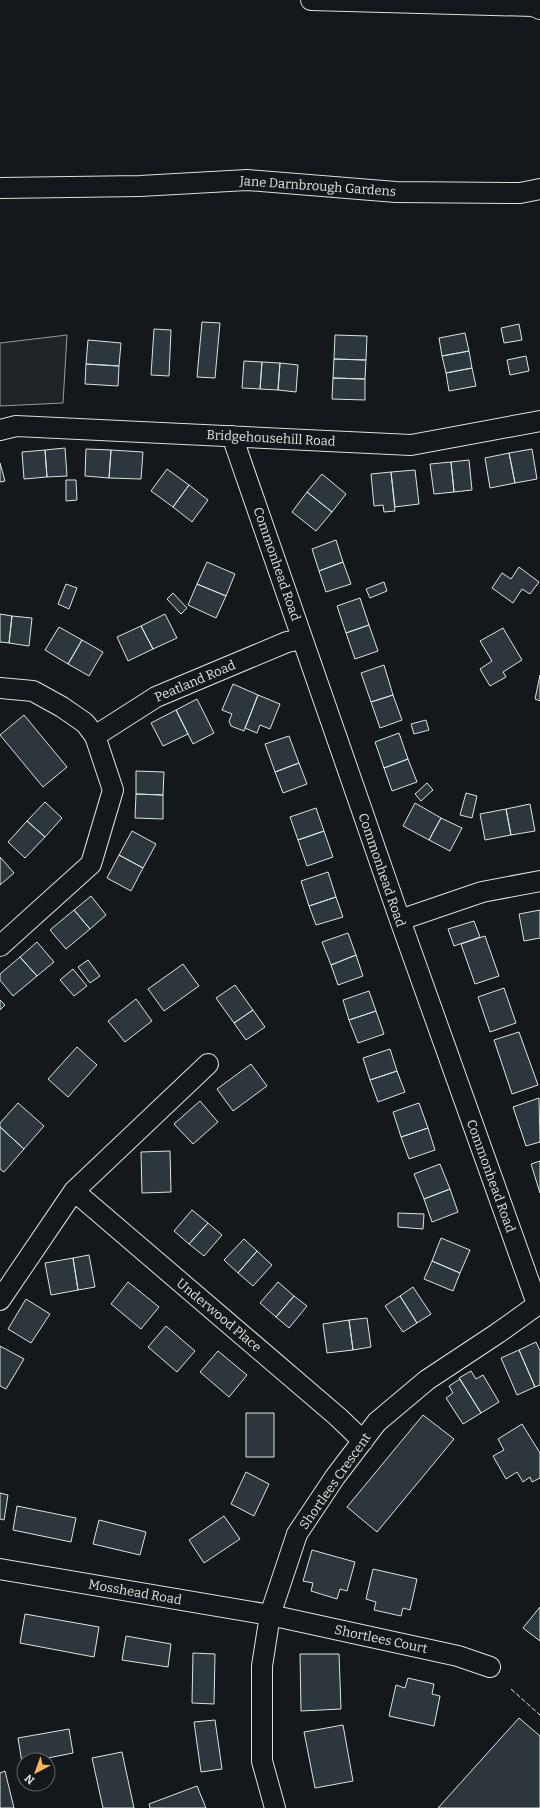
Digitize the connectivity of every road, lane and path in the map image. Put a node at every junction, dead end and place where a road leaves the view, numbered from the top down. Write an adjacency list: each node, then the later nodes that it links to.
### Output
1 (311, 0): 2 (street)
2 (540, 9)
3 (0, 188): 4 (street, Jane Darnbrough Gardens)
4 (540, 189)
5 (540, 422): 7 (street, Bridgehousehill Road)
6 (0, 430): 7 (street, Bridgehousehill Road)
7 (232, 436): 8 (street, Commonhead Road)
8 (302, 639): 10 (street, Peatland Road); 12 (street, Commonhead Road)
9 (0, 688): 10 (street)
10 (95, 736): 13 (street)
11 (540, 881): 12 (street)
12 (400, 920): 17 (street, Commonhead Road)
13 (0, 946)
14 (208, 1064): 15 (street)
15 (74, 1191): 16 (street); 18 (street, Underwood Place)
16 (0, 1300)
17 (539, 1304): 18 (street, Shortlees Crescent)
18 (363, 1441): 20 (street, Shortlees Crescent)
19 (0, 1569): 20 (street, Mosshead Road)
20 (270, 1615): 21 (street, Shortlees Court); 22 (street, Shortlees Crescent)
21 (490, 1666)
22 (275, 1808)

